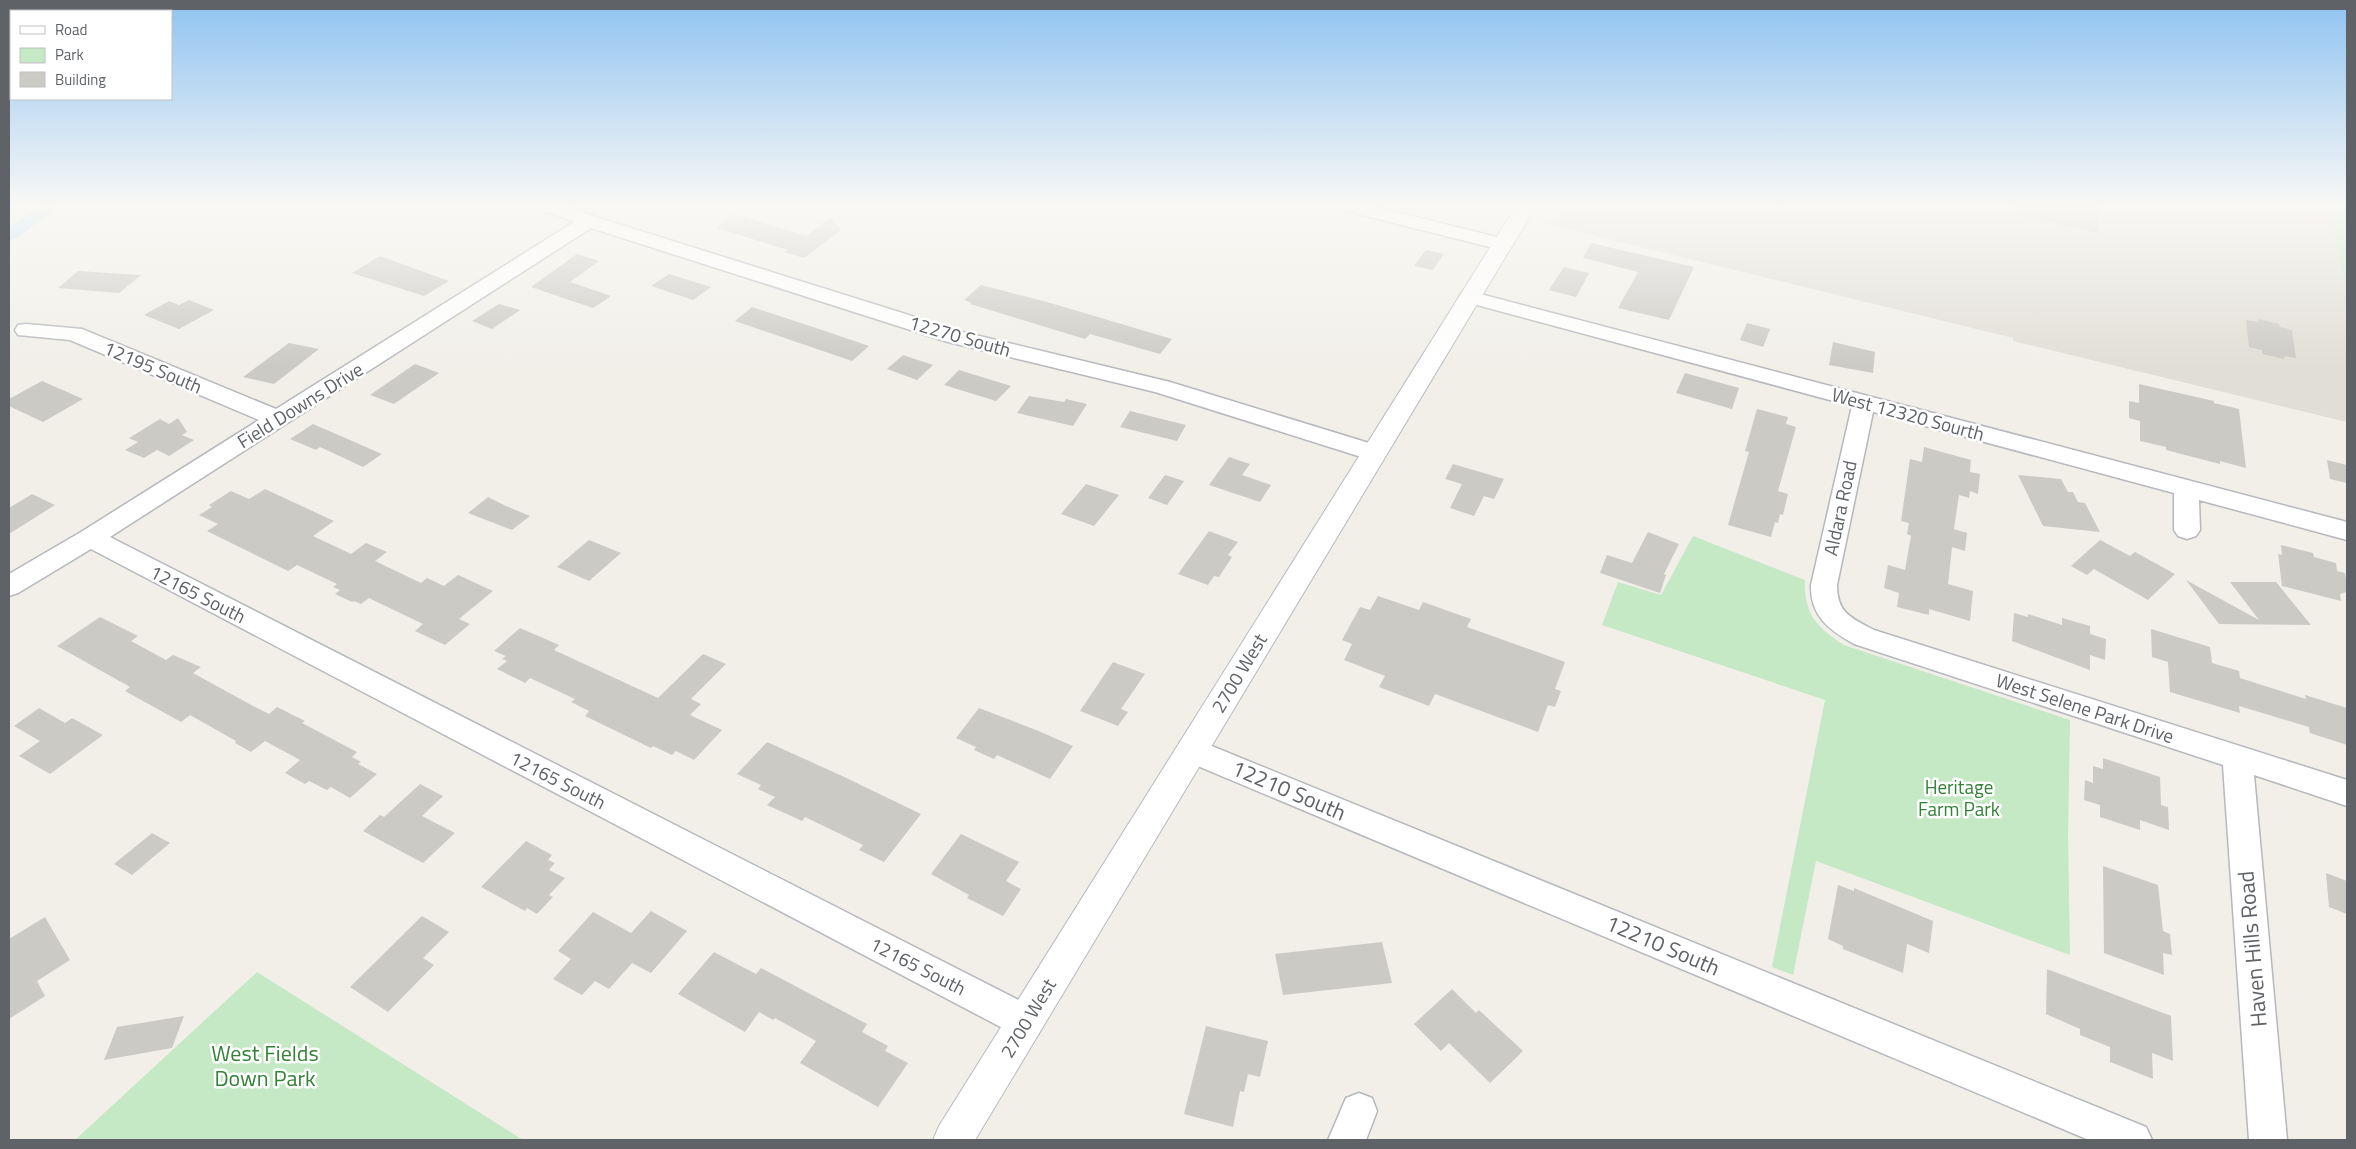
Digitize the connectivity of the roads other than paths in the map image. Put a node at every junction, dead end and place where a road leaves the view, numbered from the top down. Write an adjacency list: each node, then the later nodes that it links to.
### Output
1 (528, 260): 7 (street, Field Downs Drive)
2 (712, 260): 8 (street, 12270 South)
3 (1492, 260): 4 (main road, 2700 West)
4 (1469, 297): 6 (street, West 12320 Sourth); 8 (main road, 2700 West)
5 (26, 330): 7 (street, 12195 South)
6 (1864, 402): 9 (street, West 12320 Sourth); 14 (street, Aldara Road)
7 (278, 419): 12 (street, Field Downs Drive)
8 (1374, 453): 15 (main road, 2700 West)
9 (2186, 488): 10 (street); 11 (street, West 12320 Sourth)
10 (2187, 530)
11 (2347, 531)
12 (90, 538): 13 (street, Field Downs Drive); 18 (street, 12165 South)
13 (9, 586)
14 (1829, 613): 16 (street, West Selene Park Drive)
15 (1192, 750): 18 (main road, 2700 West); 20 (street, 12210 South)
16 (2237, 757): 17 (street, West Selene Park Drive); 21 (street, Haven Hills Road)
17 (2347, 793)
18 (1026, 1022): 19 (main road, 2700 West)
19 (953, 1140)
20 (2133, 1140)
21 (2268, 1140)

